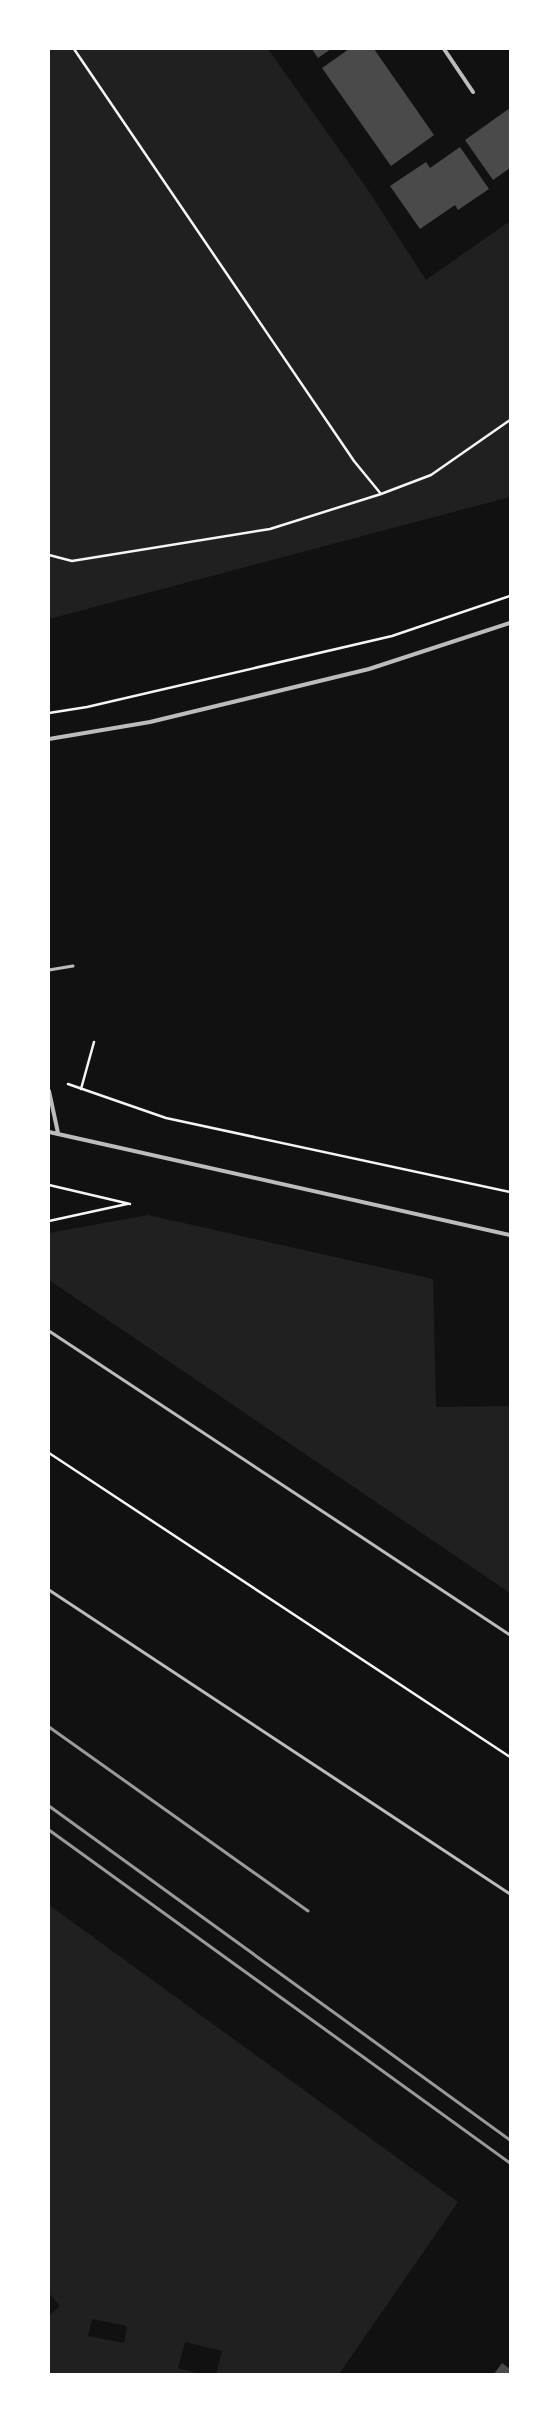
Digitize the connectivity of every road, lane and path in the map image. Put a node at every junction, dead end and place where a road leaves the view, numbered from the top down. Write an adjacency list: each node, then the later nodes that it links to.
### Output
1 (74, 49): 5 (path)
2 (444, 49): 3 (street)
3 (473, 92)
4 (510, 420): 5 (path)
5 (381, 494): 6 (path)
6 (49, 556)
7 (510, 596): 9 (path)
8 (510, 623): 10 (street)
9 (49, 713)
10 (49, 739)
11 (73, 966): 12 (lane)
12 (49, 970)
13 (94, 1042): 15 (path)
14 (67, 1084): 15 (path)
15 (81, 1089): 20 (path)
16 (49, 1091): 18 (street)
17 (49, 1132): 18 (street)
18 (58, 1133): 22 (street)
19 (49, 1185): 21 (path)
20 (510, 1192)
21 (49, 1221)
22 (510, 1236)
23 (49, 1331): 26 (lane)
24 (49, 1453): 27 (path)
25 (49, 1590): 28 (lane)
26 (510, 1635)
27 (510, 1757)
28 (510, 1894)

